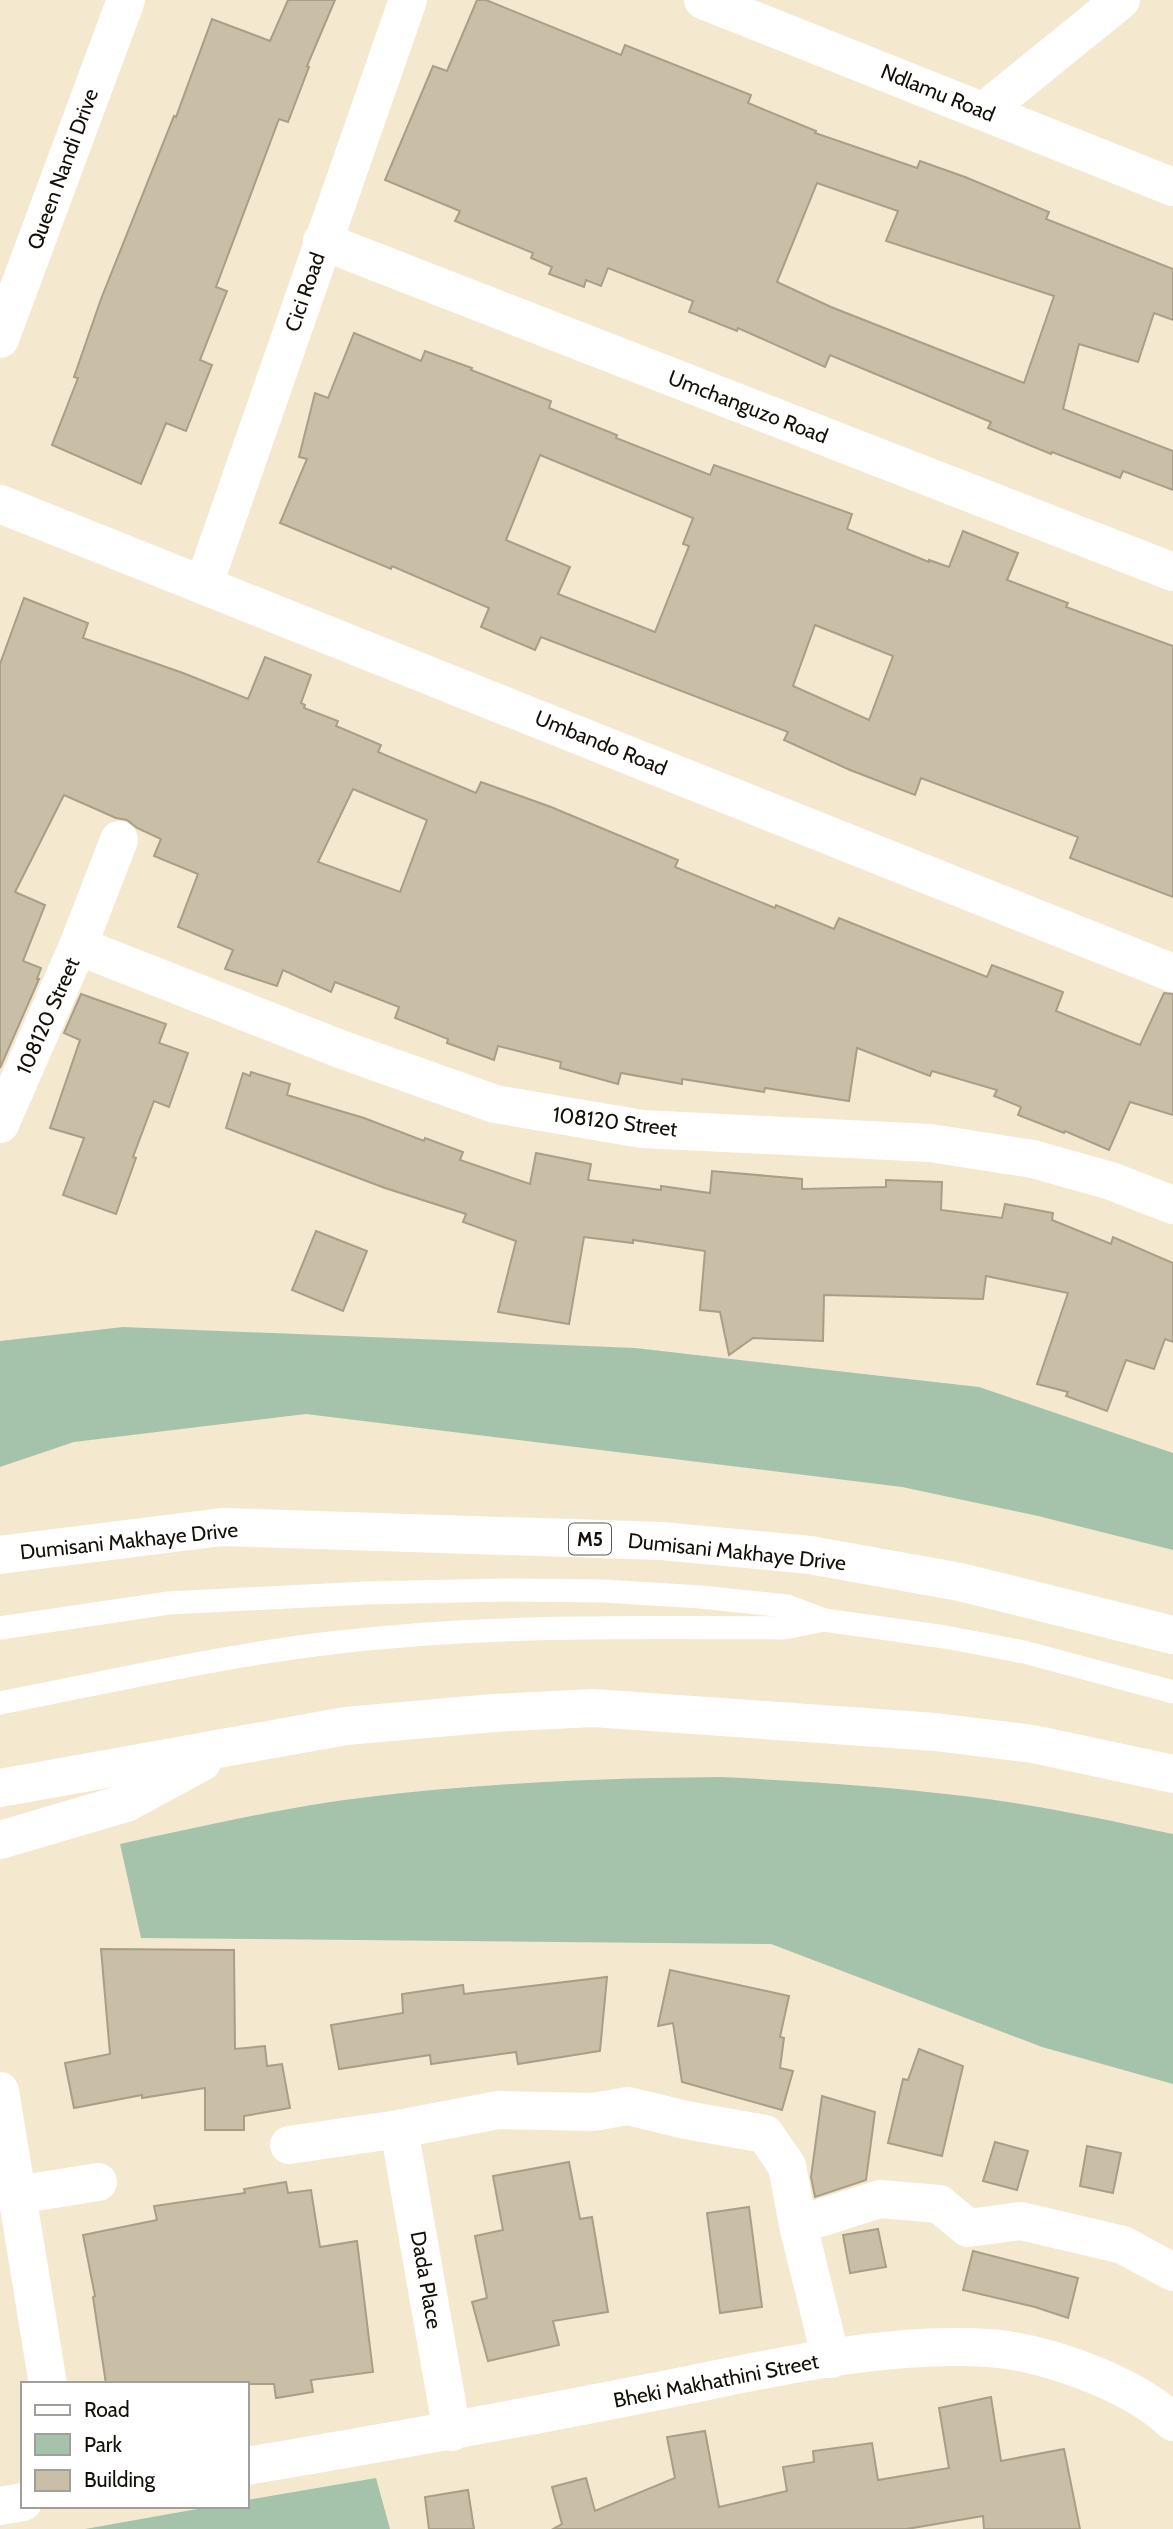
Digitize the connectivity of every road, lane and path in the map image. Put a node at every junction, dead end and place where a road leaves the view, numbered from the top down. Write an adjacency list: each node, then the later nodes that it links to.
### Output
1 (126, 0): 8 (street, Queen Nandi Drive)
2 (408, 0): 7 (street, Cici Road)
3 (703, 0): 5 (street, Ndlamu Road)
4 (1121, 0): 5 (street)
5 (984, 111): 6 (street, Ndlamu Road)
6 (1173, 187)
7 (323, 241): 10 (street, Umchanguzo Road); 11 (street, Cici Road)
8 (0, 339)
9 (14, 509): 11 (street, Umbando Road)
10 (1173, 572)
11 (204, 584): 14 (street, Umbando Road)
12 (119, 840): 13 (street, 108120 Street)
13 (78, 946): 15 (street, 108120 Street); 16 (street, 108120 Street)
14 (1173, 973)
15 (0, 1124)
16 (1173, 1205)
17 (0, 1555): 20 (street, Dumisani Makhaye Drive / M5)
18 (824, 1620): 19 (lane); 21 (lane); 22 (lane)
19 (0, 1628)
20 (1173, 1635)
21 (1173, 1692)
22 (0, 1703)
23 (232, 1747): 24 (street); 25 (street); 26 (street)
24 (1173, 1774)
25 (0, 1788)
26 (0, 1840)
27 (0, 2091): 31 (street)
28 (399, 2129): 29 (street); 32 (street); 37 (street, Dada Place)
29 (289, 2145)
30 (98, 2182): 31 (street)
31 (17, 2195): 35 (street)
32 (798, 2225): 33 (street); 34 (street)
33 (1173, 2272)
34 (831, 2359): 36 (street, Bheki Makhathini Street); 37 (street, Bheki Makhathini Street)
35 (48, 2382)
36 (1173, 2422)
37 (452, 2431): 38 (street, Bheki Makhathini Street)
38 (248, 2466)
39 (21, 2502): 40 (street)
40 (0, 2506)

